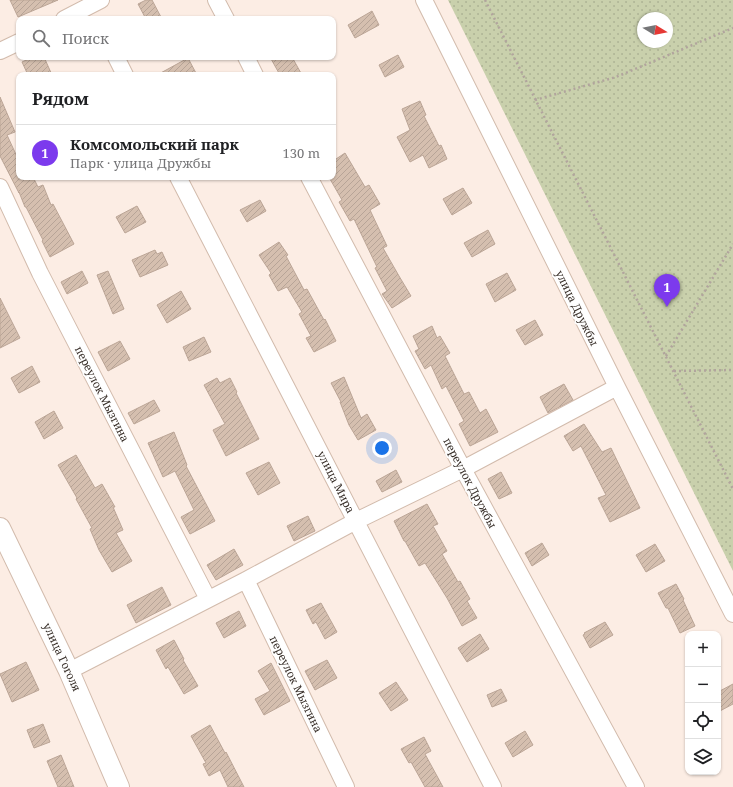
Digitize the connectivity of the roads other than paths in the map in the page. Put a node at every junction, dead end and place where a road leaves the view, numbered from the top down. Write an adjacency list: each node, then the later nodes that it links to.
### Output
1 (216, 0): 5 (street)
2 (424, 0): 15 (street, улица Дружбы)
3 (94, 6): 4 (street)
4 (71, 16)
5 (224, 16)
6 (16, 43): 7 (street)
7 (0, 51)
8 (118, 60): 10 (street)
9 (248, 60): 11 (street)
10 (124, 72)
11 (254, 72)
12 (180, 180): 17 (street, улица Мира)
13 (311, 180): 16 (street, переулок Дружбы)
14 (0, 188): 20 (street, переулок Мызгина)
15 (617, 387): 16 (street); 21 (street, улица Дружбы)
16 (463, 469): 17 (street); 26 (street, переулок Дружбы)
17 (356, 521): 19 (street); 25 (street, улица Мира)
18 (0, 528): 22 (street, улица Гоголя)
19 (246, 580): 20 (street); 24 (street, переулок Мызгина)
20 (208, 599): 22 (street)
21 (733, 614)
22 (69, 671): 23 (street, улица Гоголя)
23 (118, 787)
24 (346, 787)
25 (493, 787)
26 (636, 787)

